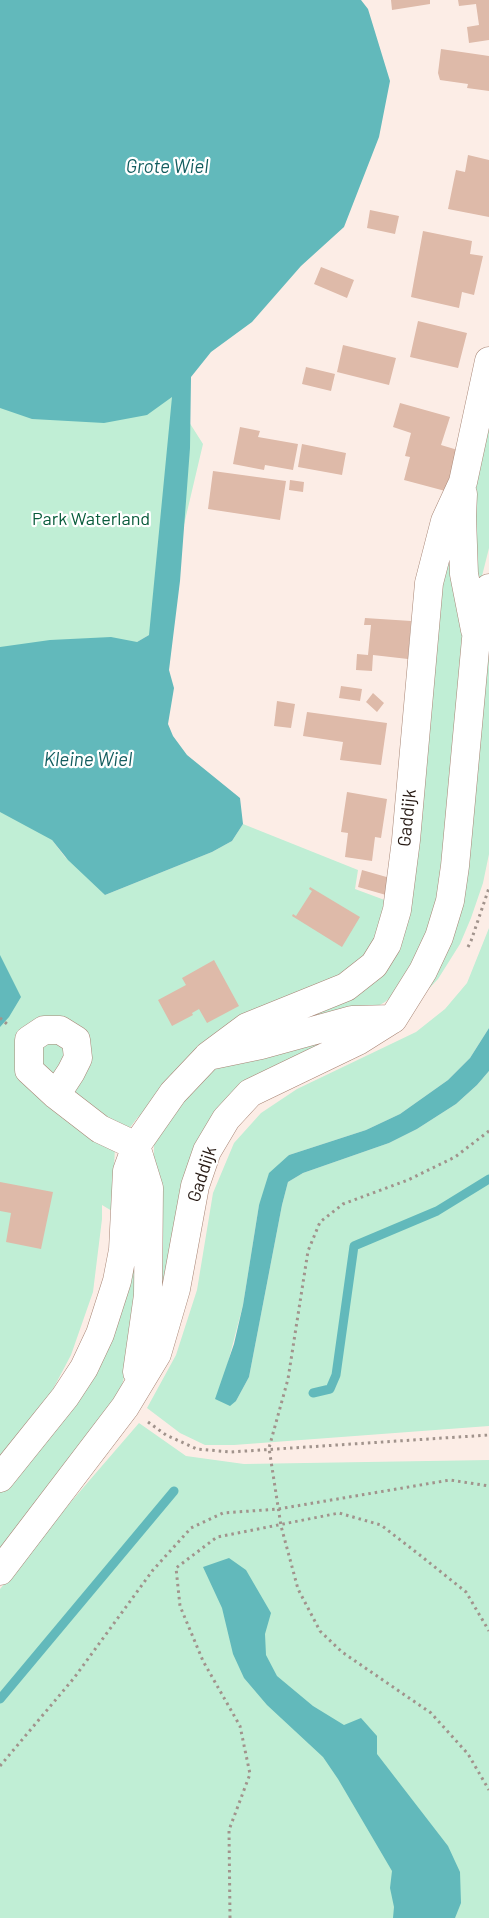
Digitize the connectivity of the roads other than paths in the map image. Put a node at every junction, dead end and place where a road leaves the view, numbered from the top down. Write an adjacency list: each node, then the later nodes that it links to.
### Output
1 (489, 361): 2 (street, Gaddijk)
2 (463, 482): 4 (street, Gaddijk); 6 (street, Gaddijk)
3 (489, 588): 4 (street, Gaddijk)
4 (476, 639): 5 (street, Gaddijk)
5 (393, 1020): 6 (street); 9 (street, Gaddijk)
6 (208, 1056): 8 (street, Gaddijk)
7 (56, 1095): 8 (street)
8 (136, 1146): 9 (street, Gaddijk); 10 (street, Gaddijk)
9 (135, 1389): 11 (street, Gaddijk)
10 (0, 1478)
11 (0, 1571)

